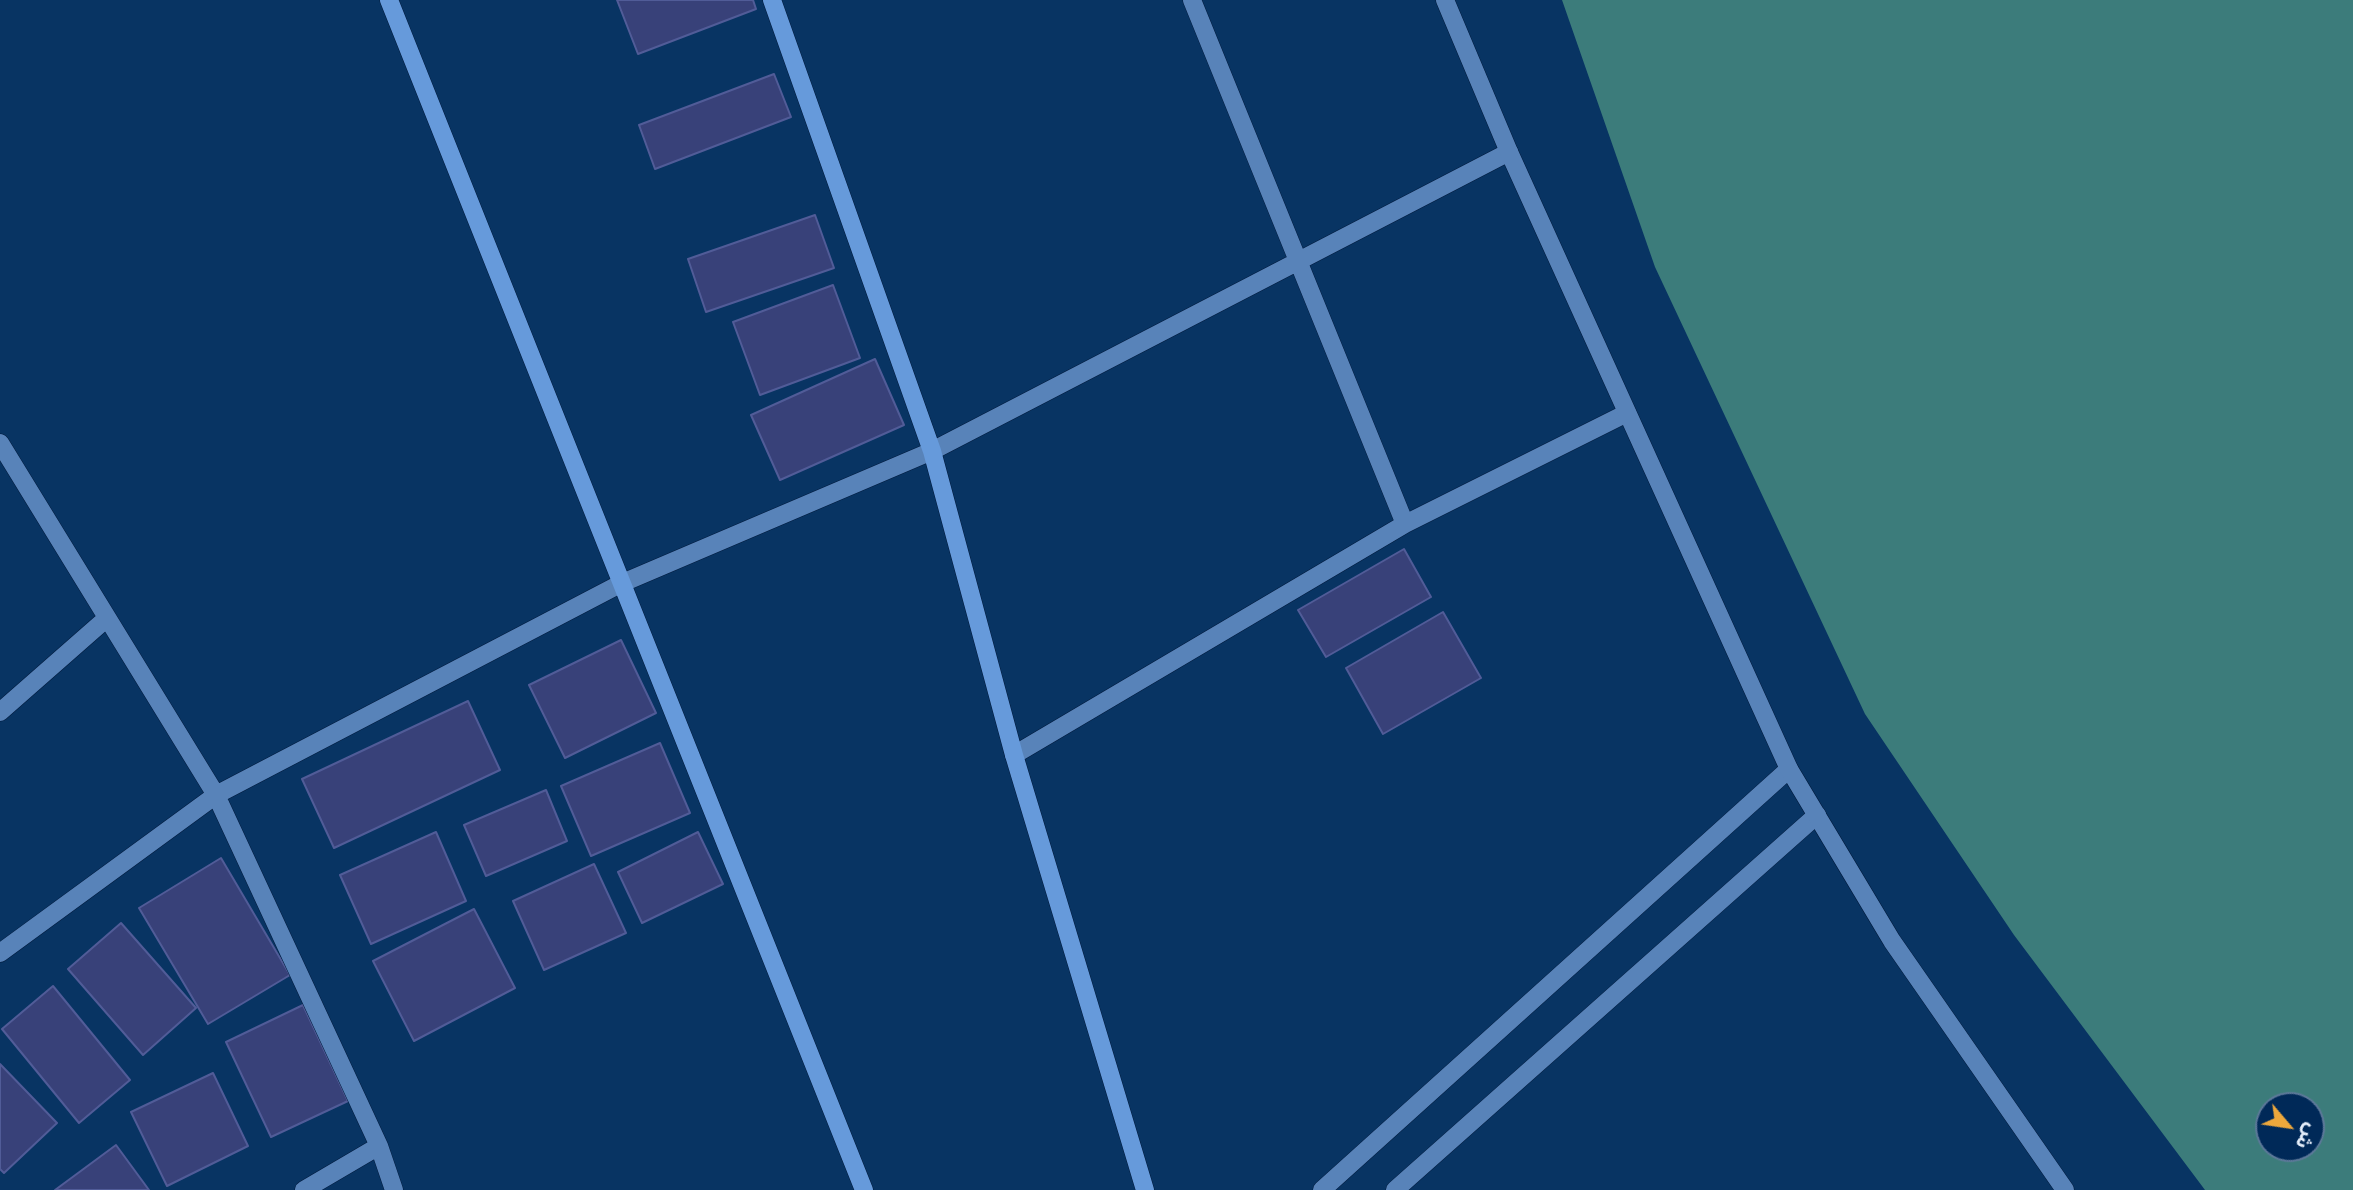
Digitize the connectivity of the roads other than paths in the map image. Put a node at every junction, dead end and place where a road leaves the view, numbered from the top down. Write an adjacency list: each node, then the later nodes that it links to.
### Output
1 (389, 0): 11 (main road)
2 (772, 0): 9 (main road)
3 (1192, 0): 6 (street)
4 (1445, 0): 5 (street)
5 (1509, 152): 6 (street); 7 (street)
6 (1296, 260): 9 (street); 10 (street)
7 (1627, 413): 10 (street); 15 (street)
8 (0, 443): 12 (street)
9 (932, 451): 11 (street); 14 (main road)
10 (1405, 524): 14 (street)
11 (620, 584): 16 (street); 22 (main road)
12 (107, 618): 13 (street); 16 (street)
13 (0, 712)
14 (1014, 755): 23 (main road)
15 (1789, 769): 17 (street); 24 (street)
16 (216, 795): 18 (street); 19 (street)
17 (1817, 815): 25 (street); 26 (street)
18 (0, 953)
19 (379, 1146): 20 (street); 21 (street)
20 (303, 1190)
21 (394, 1190)
22 (864, 1190)
23 (1145, 1190)
24 (1321, 1190)
25 (1395, 1190)
26 (2065, 1190)

